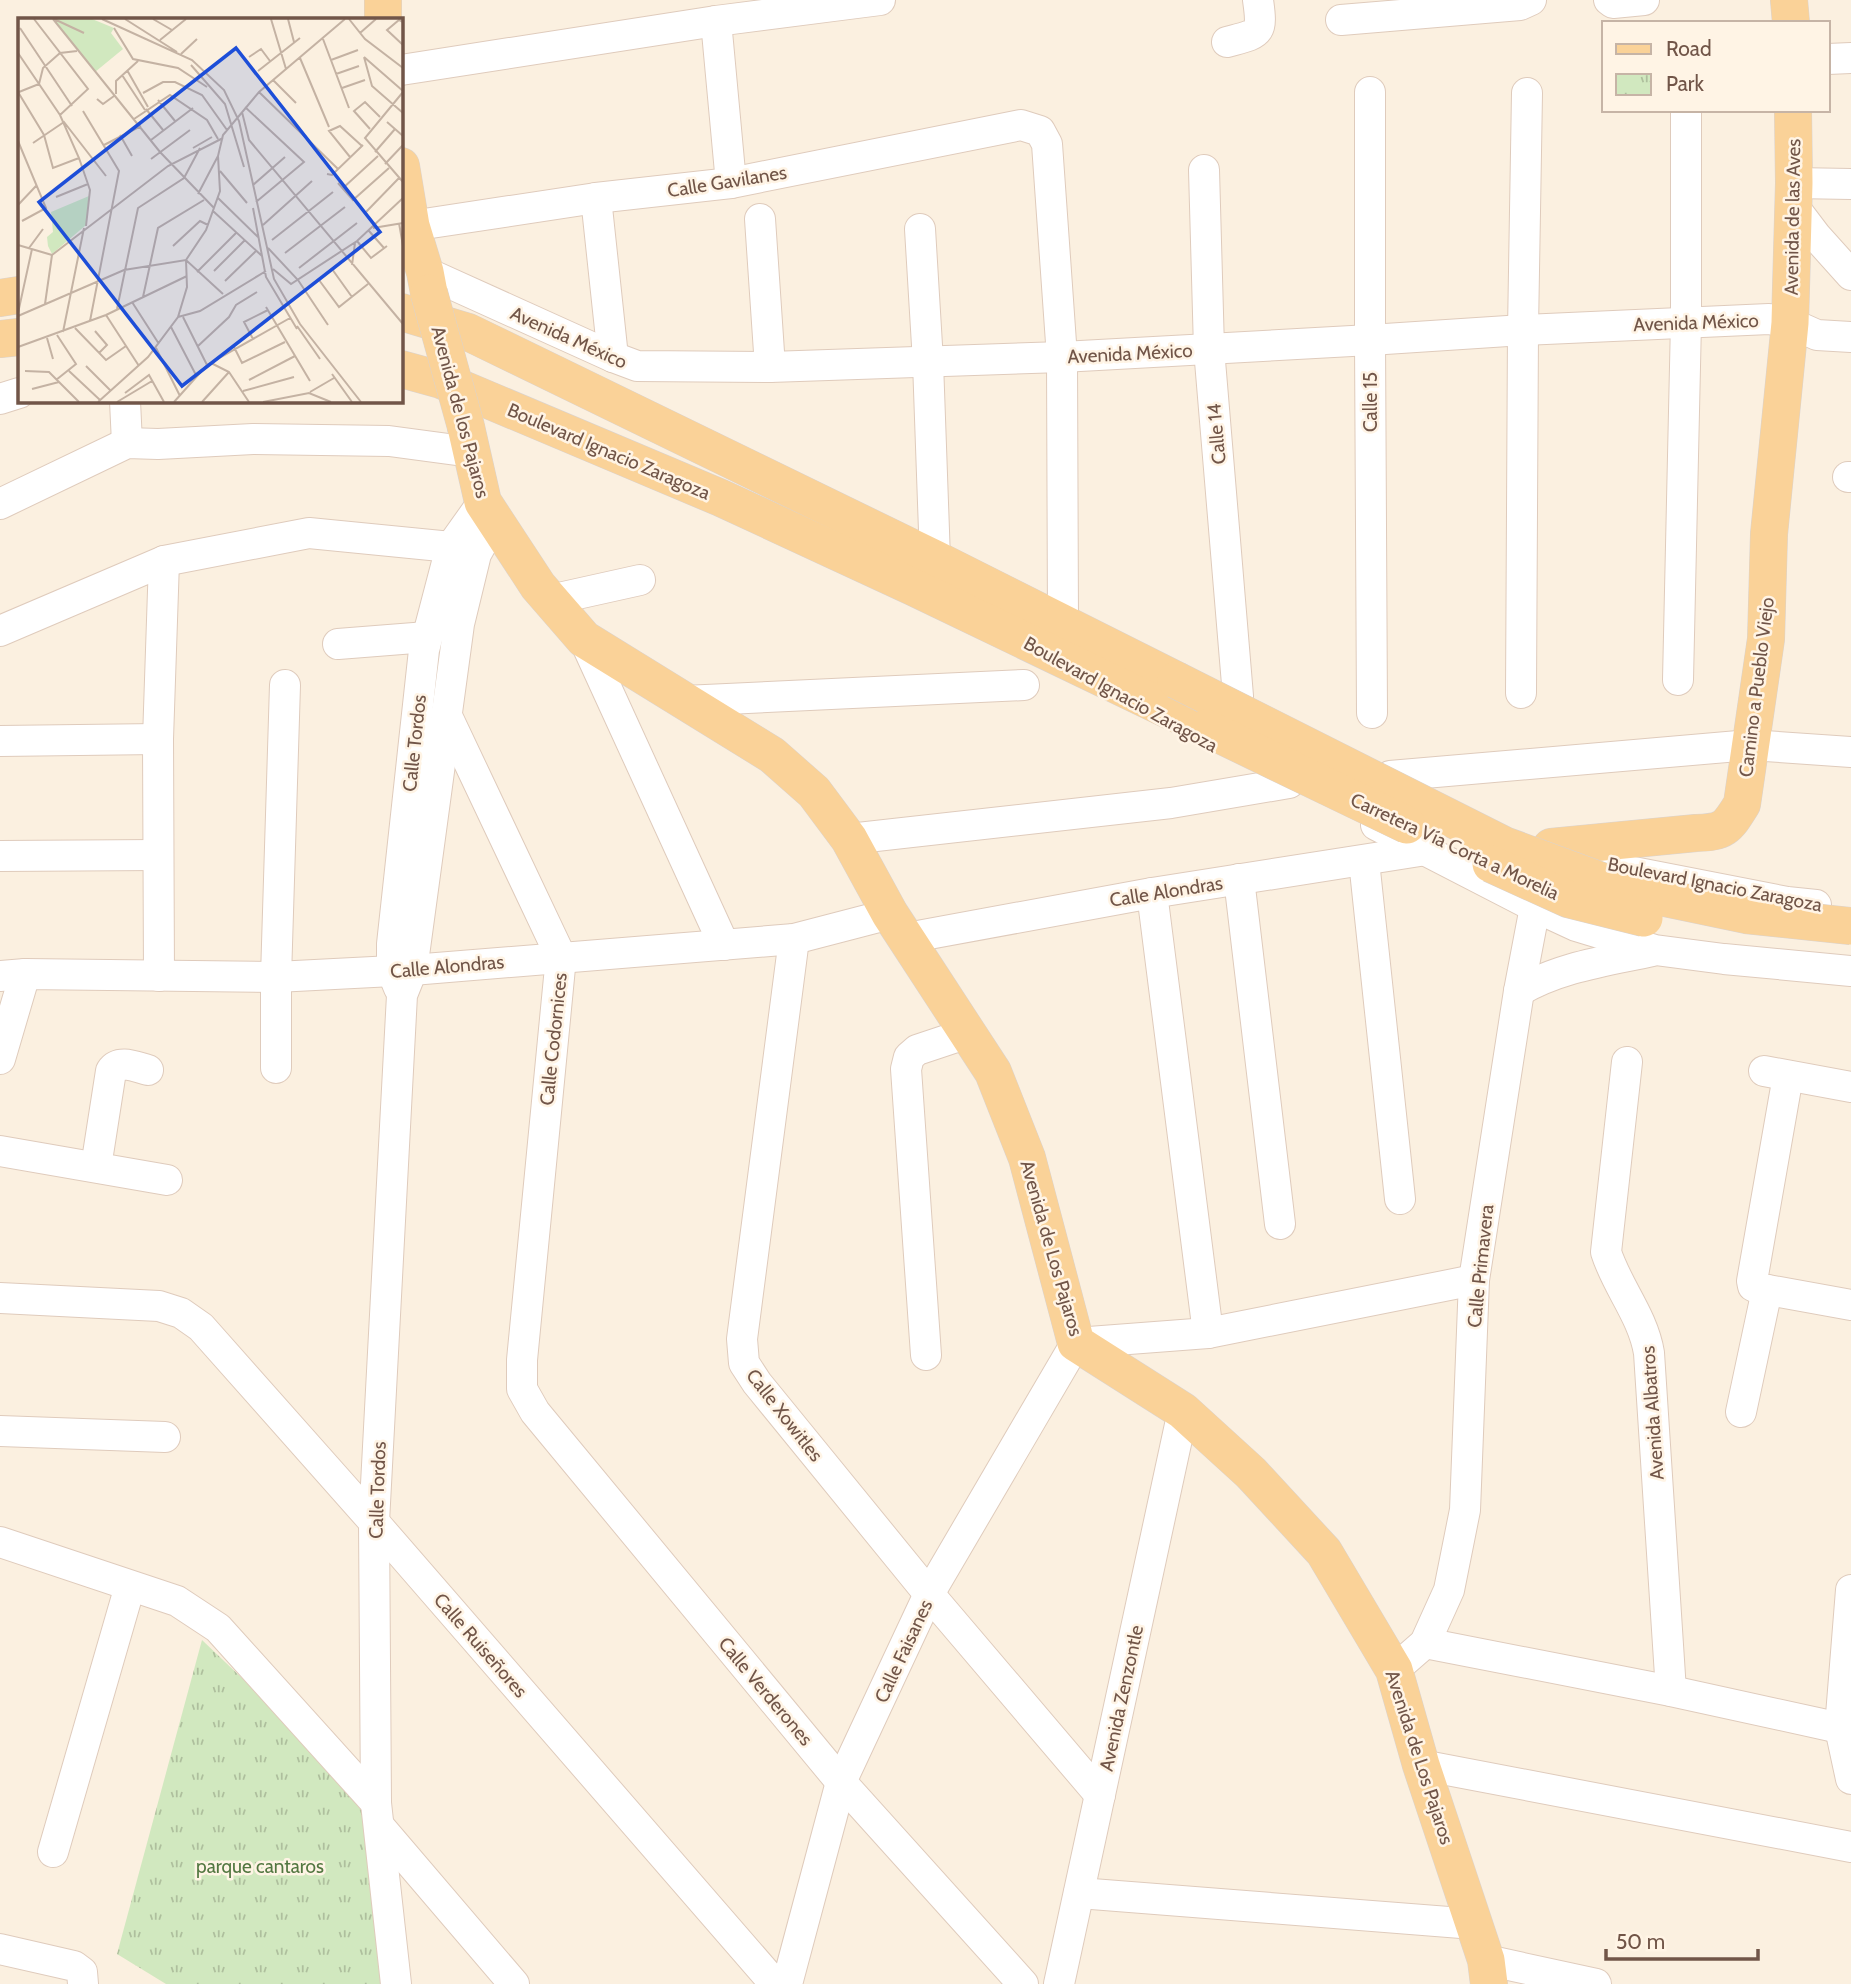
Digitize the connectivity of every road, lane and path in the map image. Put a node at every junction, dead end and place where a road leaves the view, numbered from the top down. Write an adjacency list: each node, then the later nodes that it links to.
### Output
1 (383, 0): 10 (main road)
2 (880, 0): 12 (street)
3 (1258, 0): 15 (street)
4 (1644, 0): 8 (street)
5 (1789, 0): 13 (main road)
6 (1804, 0): 14 (street)
7 (1523, 2): 9 (street)
8 (1611, 2)
9 (1393, 8): 11 (street)
10 (383, 18)
11 (1341, 20)
12 (716, 21): 18 (street); 25 (street)
13 (1792, 21)
14 (1793, 21)
15 (1227, 42)
16 (1851, 58): 17 (street)
17 (1830, 59)
18 (402, 70)
19 (1370, 92): 42 (street, Calle 15)
20 (1527, 93): 38 (street)
21 (1686, 112): 36 (street)
22 (1793, 112): 27 (main road, Avenida de las Aves)
23 (1204, 170): 43 (street, Calle 14)
24 (402, 172): 30 (main road, Avenida de los Pajaros)
25 (731, 183): 28 (street, Calle Gavilanes); 44 (street, Calle Gavilanes)
26 (1851, 184): 27 (street)
27 (1794, 195): 32 (street); 37 (main road, Avenida de las Aves)
28 (596, 198): 30 (street, Calle Gavilanes); 45 (street)
29 (760, 219): 47 (street)
30 (411, 226): 33 (main road, Avenida de los Pajaros)
31 (920, 229): 46 (street)
32 (1851, 275)
33 (418, 292): 45 (street, Avenida México); 52 (main road, Avenida de los Pajaros, bridge); 57 (main road, Boulevard Ignacio Zaragoza)
34 (18, 295): 35 (main road)
35 (0, 298)
36 (1686, 322): 37 (street, Avenida México); 38 (street, Avenida México); 67 (street)
37 (1790, 323): 40 (street, Avenida México); 77 (main road, Camino a Pueblo Viejo)
38 (1523, 330): 42 (street, Avenida México); 70 (street)
39 (18, 337): 41 (main road)
40 (1851, 337)
41 (0, 340)
42 (1370, 340): 43 (street, Avenida México); 73 (street, Calle 15)
43 (1209, 349): 44 (street, Avenida México); 71 (street, Calle 14)
44 (1062, 357): 46 (street, Avenida México); 61 (street)
45 (613, 358): 47 (street, Avenida México)
46 (928, 362): 47 (street, Avenida México); 57 (street)
47 (770, 367)
48 (402, 369): 66 (main road, Boulevard Ignacio Zaragoza)
49 (18, 393): 50 (street)
50 (0, 399)
51 (125, 402): 53 (street)
52 (468, 440): 53 (street); 55 (main road, Avenida de los Pajaros)
53 (127, 443): 54 (street)
54 (0, 504)
55 (489, 511): 56 (street, Calle Tordos); 60 (main road, Avenida de los Pajaros)
56 (463, 550): 58 (street); 63 (street, Calle Tordos); 74 (street, Calle Tordos)
57 (935, 559): 61 (main road, Boulevard Ignacio Zaragoza)
58 (164, 561): 62 (street); 75 (street)
59 (640, 580): 60 (street)
60 (550, 600): 64 (main road, Avenida de los Pajaros)
61 (1063, 623): 66 (main road, Boulevard Ignacio Zaragoza)
62 (0, 631)
63 (427, 638): 65 (street); 102 (street, Calle Tordos)
64 (584, 639): 72 (main road, Avenida de los Pajaros); 94 (street)
65 (338, 644)
66 (1093, 656): 71 (street, Boulevard Ignacio Zaragoza); 80 (street, Boulevard Ignacio Zaragoza); 92 (main road, Carretera Vía Corta a Morelia, bridge); 96 (main road, Carretera Vía Corta a Morelia, bridge)
67 (1678, 680)
68 (285, 685): 101 (street)
69 (1024, 685): 72 (street)
70 (1521, 693)
71 (1238, 696): 79 (street, Boulevard Ignacio Zaragoza)
72 (684, 701): 81 (main road, Avenida de Los Pajaros)
73 (1372, 713)
74 (446, 714): 97 (street, Calle Codornices); 102 (street, Calle Tordos)
75 (159, 740): 76 (street); 84 (street)
76 (0, 741)
77 (1750, 745): 78 (street); 79 (street); 82 (main road, Camino a Pueblo Viejo)
78 (1851, 752)
79 (1390, 776): 82 (street, Boulevard Ignacio Zaragoza)
80 (1289, 783): 81 (street); 83 (street, Boulevard Ignacio Zaragoza)
81 (849, 839): 91 (main road, Avenida de Los Pajaros)
82 (1550, 847): 89 (street, Calle Primavera); 90 (street, Boulevard Ignacio Zaragoza)
83 (1426, 850): 86 (street, Calle Alondras); 89 (street, Boulevard Ignacio Zaragoza)
84 (158, 855): 85 (street); 100 (street)
85 (0, 856)
86 (1364, 861): 87 (street, Calle Alondras); 113 (street)
87 (1239, 879): 88 (street, Calle Alondras); 114 (street)
88 (1152, 893): 91 (street, Calle Alondras); 119 (street)
89 (1535, 907): 95 (street, Boulevard Ignacio Zaragoza); 103 (street, Calle Primavera)
90 (1851, 908)
91 (899, 926): 93 (street, Calle Alondras); 104 (main road, Avenida de Los Pajaros)
92 (1851, 926)
93 (794, 939): 94 (street, Calle Alondras); 131 (street, Calle Xowitles)
94 (724, 945): 97 (street, Calle Alondras)
95 (1655, 950): 98 (street, Boulevard Ignacio Zaragoza); 103 (street)
96 (1851, 952)
97 (562, 957): 102 (street, Calle Alondras); 122 (street, Calle Codornices)
98 (1851, 971)
99 (13, 975): 100 (street, Calle Alondras); 105 (street)
100 (159, 976): 101 (street, Calle Alondras)
101 (276, 977): 102 (street, Calle Alondras); 107 (street)
102 (402, 979): 127 (street, Calle Tordos)
103 (1519, 991): 115 (street, Calle Primavera)
104 (968, 1033): 120 (main road, Avenida de Los Pajaros); 121 (street)
105 (0, 1059)
106 (1627, 1062): 134 (street, Avenida Albatros)
107 (276, 1068)
108 (148, 1070): 111 (street)
109 (1851, 1087): 116 (street)
110 (0, 1150): 111 (street)
111 (96, 1167): 112 (street)
112 (167, 1180)
113 (1400, 1199)
114 (1280, 1224)
115 (1474, 1280): 119 (street); 132 (street, Calle Primavera)
116 (1760, 1288): 118 (street); 124 (street)
117 (0, 1298): 127 (street, Calle Ruiseñores)
118 (1851, 1305)
119 (1208, 1333): 120 (street)
120 (1076, 1343): 123 (main road, Avenida de Los Pajaros); 131 (street, Calle Faisanes)
121 (926, 1355)
122 (522, 1389): 139 (street, Calle Verderones)
123 (1183, 1411): 133 (main road, Avenida de Los Pajaros); 140 (street, Avenida Zenzontle)
124 (1741, 1412)
125 (0, 1431): 126 (street)
126 (164, 1437)
127 (374, 1522): 141 (street, Calle Tordos); 151 (street, Calle Ruiseñores)
128 (0, 1542): 129 (street)
129 (130, 1586): 141 (street); 143 (street)
130 (1851, 1590): 135 (street)
131 (929, 1594): 139 (street, Calle Faisanes); 140 (street, Calle Xowitles)
132 (1425, 1643): 133 (street, Calle Primavera); 134 (street)
133 (1394, 1670): 137 (main road, Avenida de Los Pajaros)
134 (1671, 1691): 136 (street)
135 (1846, 1691): 136 (street)
136 (1840, 1728): 138 (street)
137 (1421, 1765): 142 (street); 145 (main road, Avenida de Los Pajaros)
138 (1851, 1779)
139 (841, 1782): 152 (street, Calle Faisanes); 153 (street, Calle Verderones)
140 (1100, 1795): 144 (street, Avenida Zenzontle)
141 (377, 1814): 149 (street, Calle Tordos); 150 (street)
142 (1851, 1847)
143 (53, 1852)
144 (1079, 1893): 145 (street); 154 (street, Avenida Zenzontle)
145 (1474, 1924): 147 (main road, Avenida de Los Pajaros)
146 (0, 1949): 148 (street)
147 (1488, 1972): 155 (street)
148 (82, 1978)
149 (396, 1984)
150 (514, 1984)
151 (775, 1984)
152 (787, 1984)
153 (1023, 1984)
154 (1059, 1984)
155 (1597, 1984)

